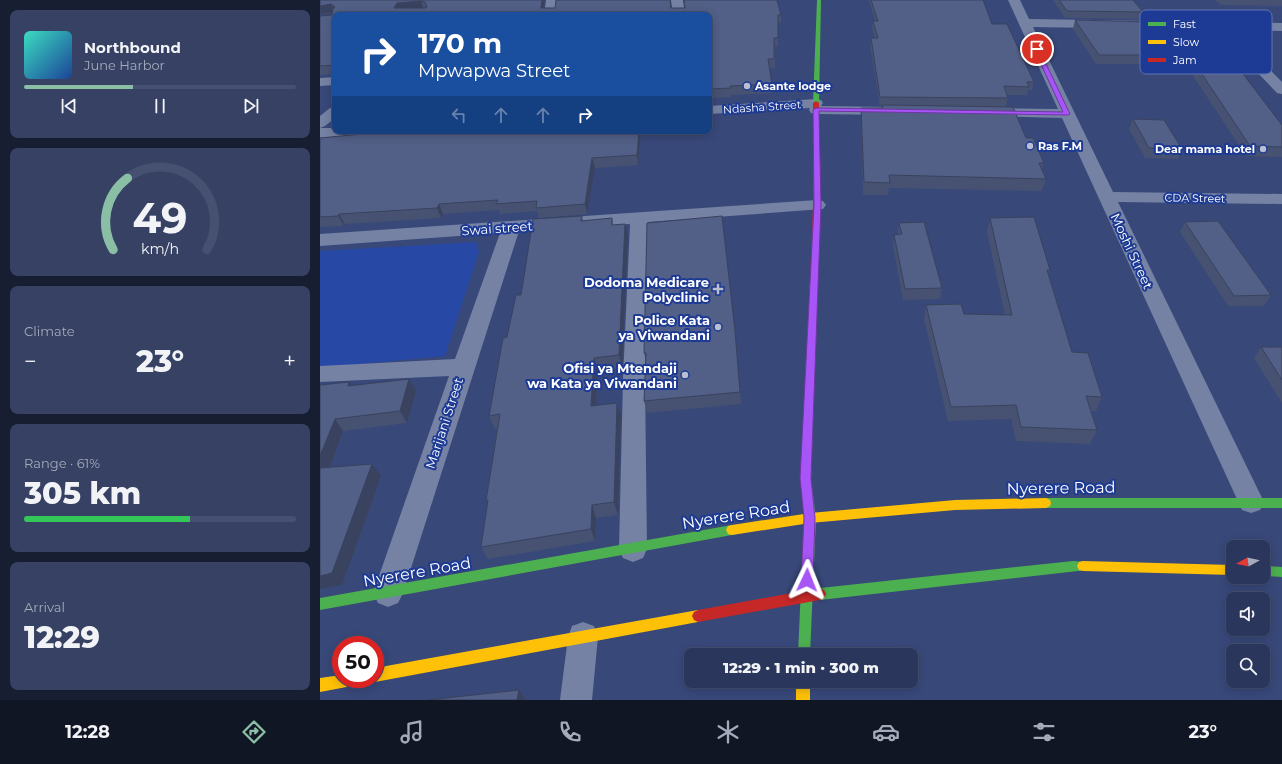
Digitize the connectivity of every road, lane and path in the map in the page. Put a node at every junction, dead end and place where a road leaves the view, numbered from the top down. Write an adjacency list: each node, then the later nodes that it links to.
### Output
1 (552, 0): 5 (street)
2 (677, 0): 6 (street)
3 (819, 0): 15 (main road)
4 (1014, 0): 7 (street, Moshi Street)
5 (550, 12)
6 (679, 12)
7 (1024, 23): 8 (street); 20 (street, Moshi Street)
8 (1140, 25)
9 (1272, 27): 10 (street)
10 (1282, 27)
11 (1266, 74): 14 (street)
12 (332, 81): 13 (street)
13 (320, 82)
14 (1282, 90)
15 (816, 106): 16 (street, Ndasha Street); 17 (street, Ndasha Street); 26 (main road)
16 (712, 110)
17 (902, 111)
18 (973, 112): 20 (street)
19 (332, 113): 21 (street)
20 (1067, 114): 24 (street, Moshi Street)
21 (320, 123)
22 (320, 133): 23 (street)
23 (332, 133)
24 (1107, 197): 25 (street, CDA Street); 32 (street, Moshi Street)
25 (1282, 200)
26 (817, 205): 27 (street, Swai street); 34 (main road)
27 (639, 218): 28 (street, Swai street); 35 (street)
28 (511, 227): 29 (street, Swai street); 30 (street)
29 (320, 240)
30 (463, 367): 31 (street, Marijani Street); 39 (street, Marijani Street)
31 (320, 374)
32 (1251, 502): 33 (main road, Nyerere Road); 34 (main road, Nyerere Road)
33 (1282, 503)
34 (810, 518): 35 (main road, Nyerere Road); 40 (main road)
35 (633, 549): 39 (main road, Nyerere Road)
36 (1226, 570): 40 (main road)
37 (1270, 571): 38 (main road)
38 (1282, 572)
39 (388, 593): 41 (main road, Nyerere Road)
40 (806, 596): 42 (main road); 43 (main road)
41 (320, 604)
42 (583, 637): 44 (main road); 46 (street)
43 (804, 648)
44 (384, 673)
45 (803, 688): 47 (main road)
46 (576, 700)
47 (803, 700)

